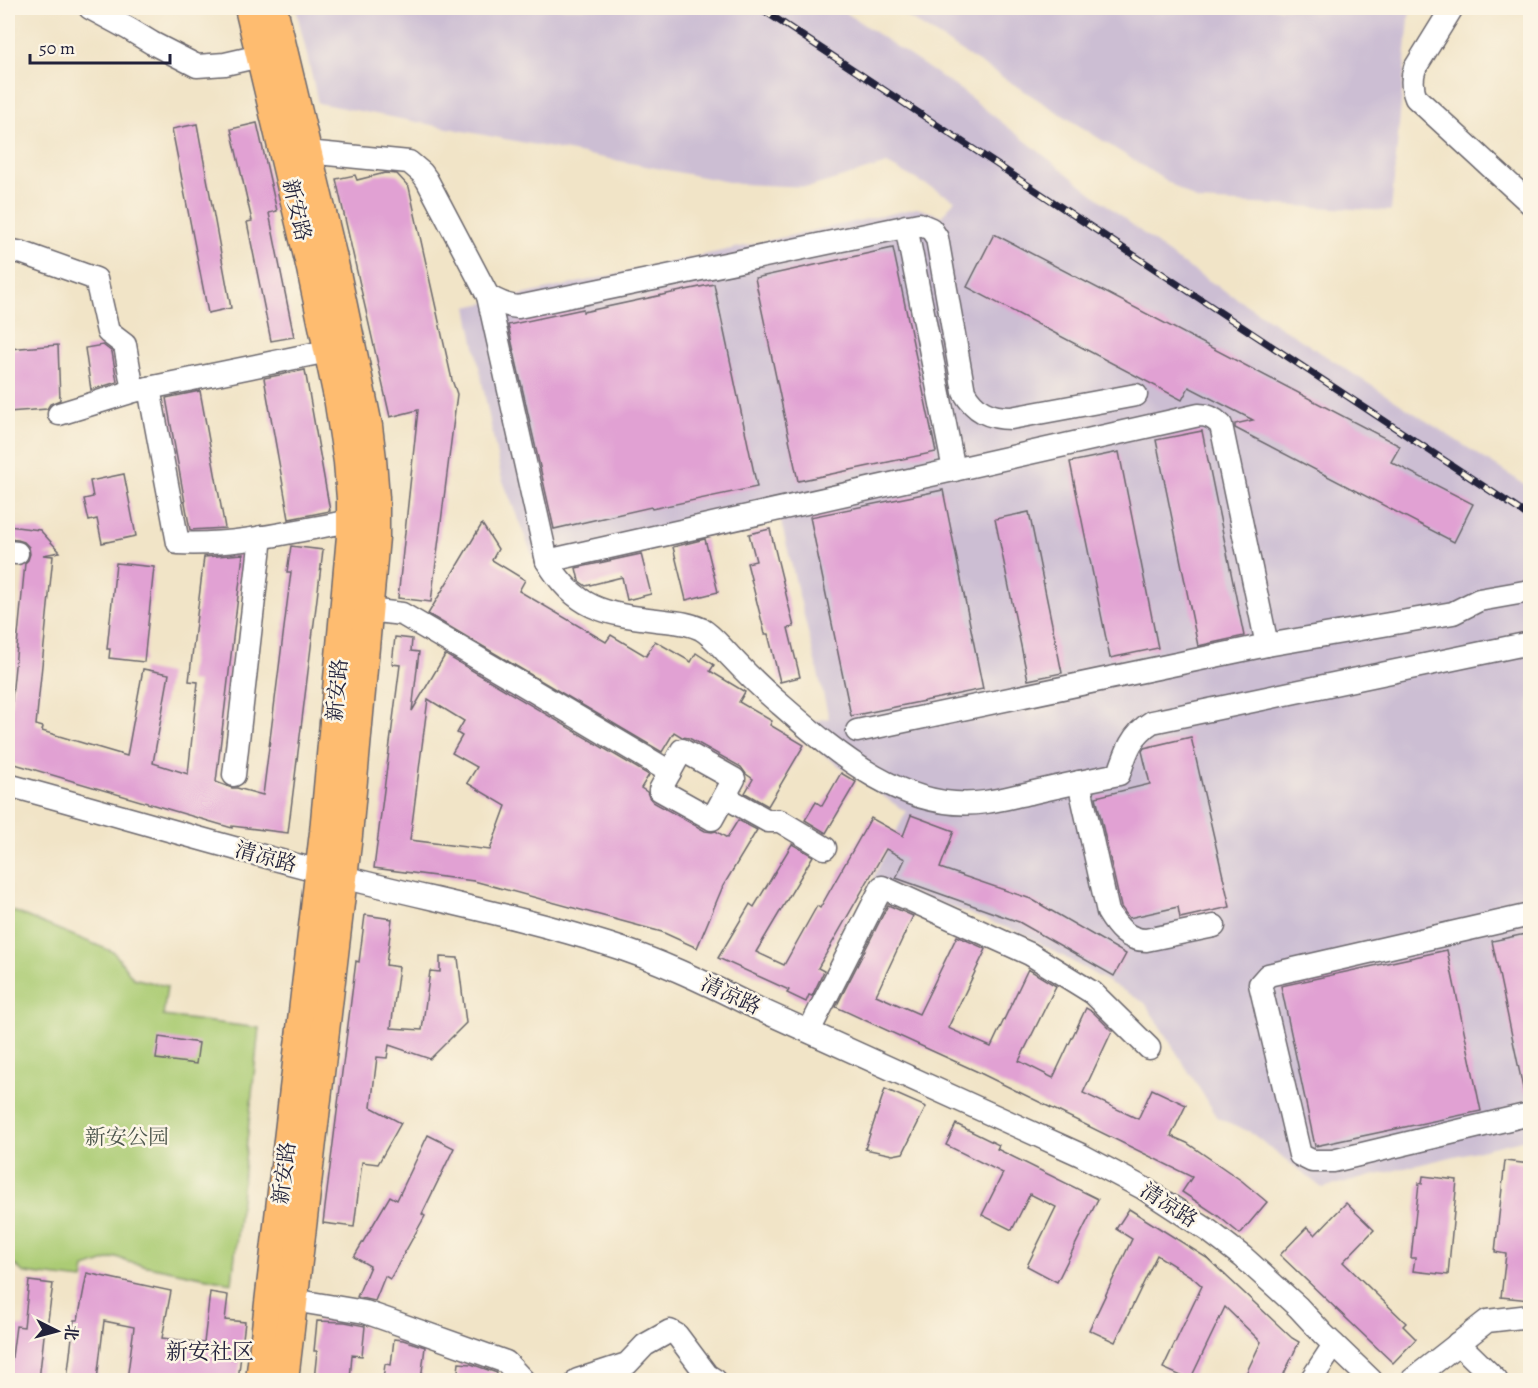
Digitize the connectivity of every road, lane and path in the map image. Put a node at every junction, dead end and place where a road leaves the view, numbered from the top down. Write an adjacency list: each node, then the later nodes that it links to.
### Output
1 (90, 8): 5 (street)
2 (249, 8): 5 (main road, 新安路)
3 (273, 8): 6 (main road, 新安路)
4 (1452, 8): 7 (street)
5 (260, 56): 11 (main road, 新安路)
6 (307, 152): 10 (street); 20 (main road, 新安路)
7 (1530, 202)
8 (906, 226): 10 (street); 13 (street); 15 (street)
9 (8, 250): 12 (street)
10 (488, 296): 18 (street)
11 (328, 351): 12 (street); 16 (main road, 新安路)
12 (141, 389): 14 (street); 17 (street)
13 (1136, 395)
14 (59, 414)
15 (954, 470): 18 (street); 22 (street)
16 (351, 521): 17 (street); 30 (main road, 新安路)
17 (261, 537): 25 (street)
18 (547, 561): 26 (street)
19 (1530, 591): 22 (street)
20 (368, 610): 24 (street); 30 (main road, 新安路)
21 (1530, 643): 26 (street)
22 (1268, 645): 23 (street)
23 (857, 731)
24 (670, 772): 28 (street); 28 (street)
25 (234, 775)
26 (1079, 782): 32 (street)
27 (8, 785): 30 (street, 清凉路)
28 (725, 797): 29 (street)
29 (825, 848)
30 (331, 874): 33 (street, 清凉路); 36 (main road, 新安路); 40 (main road, 新安路)
31 (1530, 915): 35 (street)
32 (1214, 926)
33 (809, 1031): 34 (street); 39 (street, 清凉路)
34 (1149, 1047)
35 (1530, 1114)
36 (293, 1300): 41 (main road, 新安路); 42 (street)
37 (1530, 1316): 38 (street)
38 (1458, 1343): 47 (street); 48 (street)
39 (1334, 1345): 45 (street); 46 (street, 清凉路)
40 (260, 1380)
41 (284, 1380)
42 (523, 1380)
43 (578, 1380): 44 (street)
44 (715, 1380)
45 (1311, 1380)
46 (1371, 1380)
47 (1412, 1380)
48 (1496, 1380)

